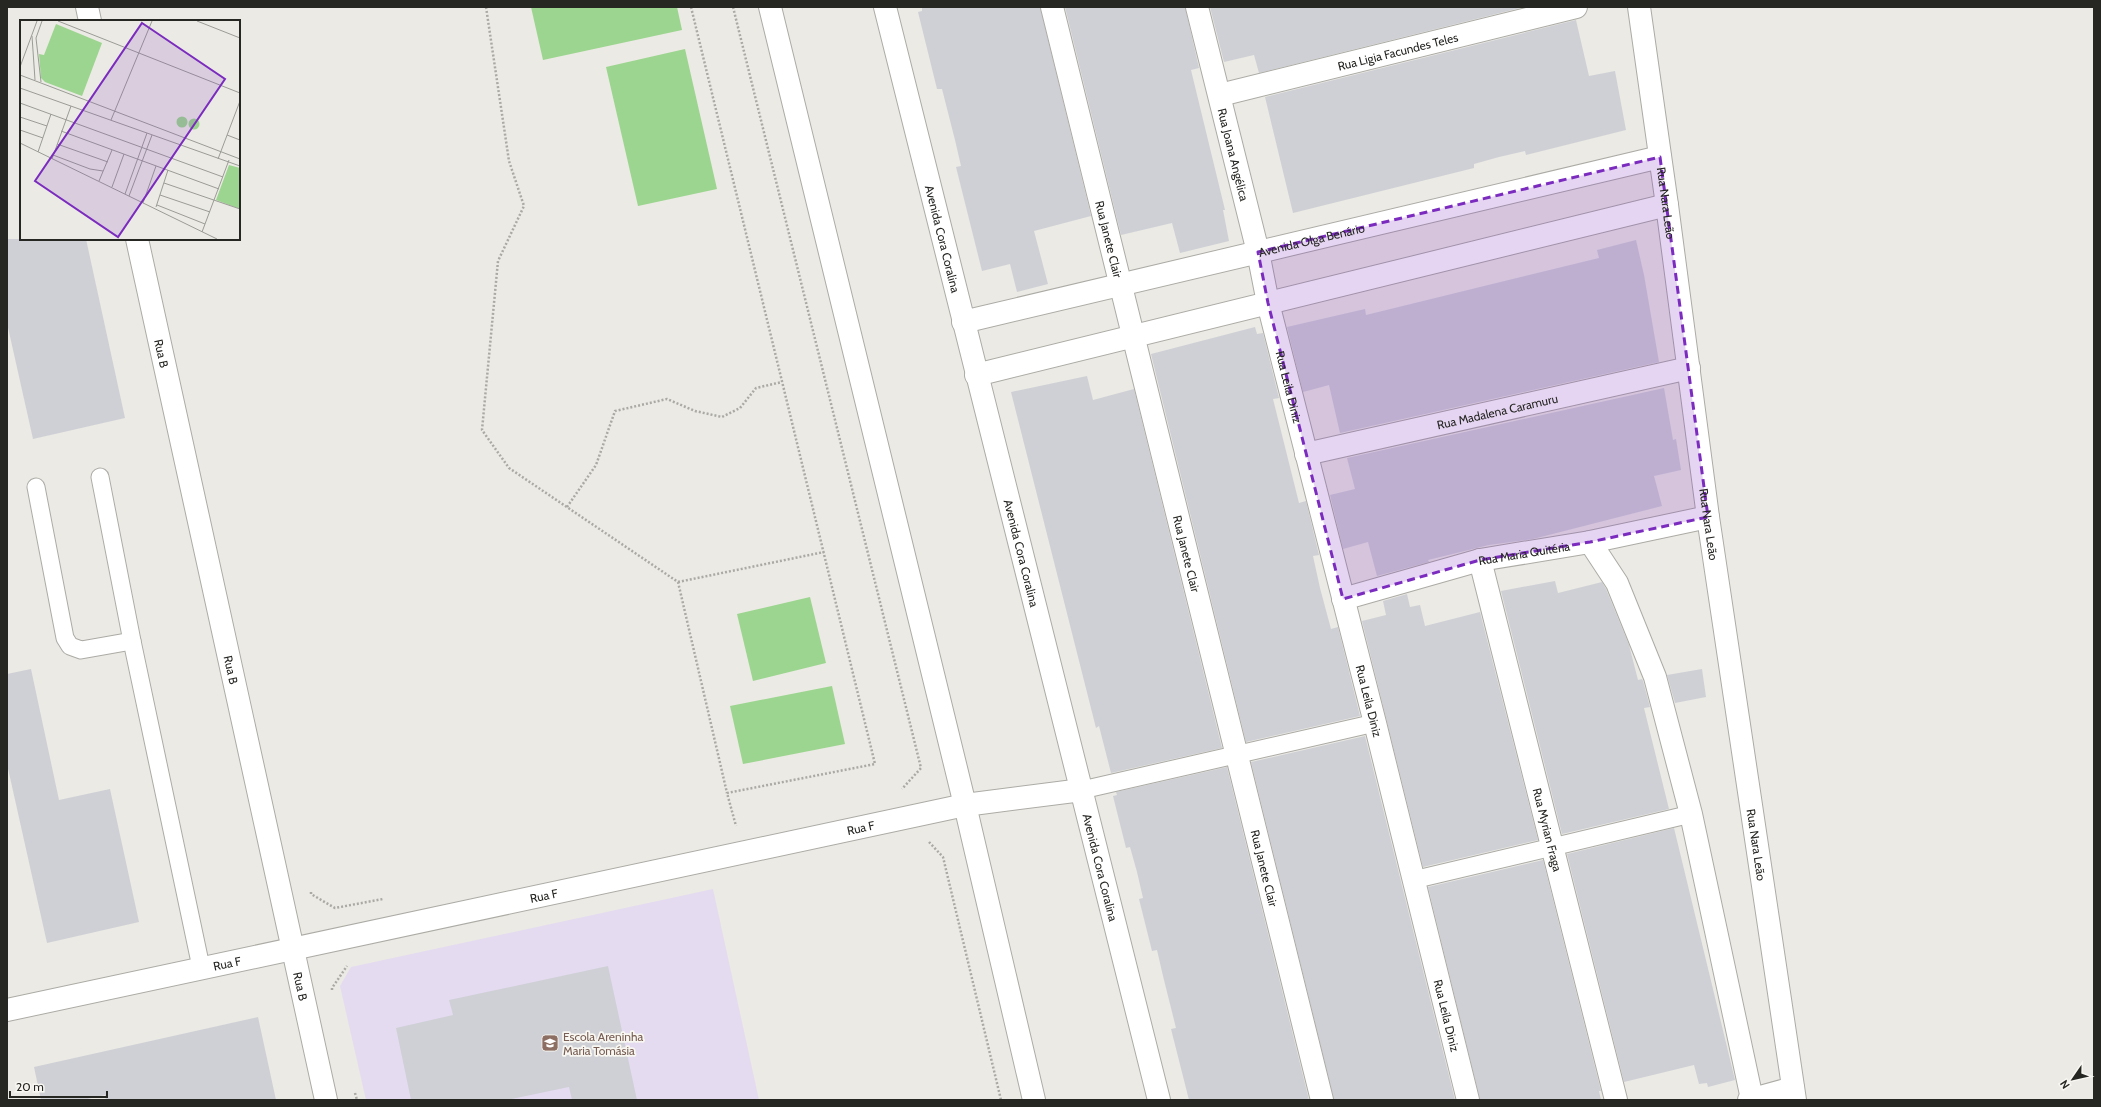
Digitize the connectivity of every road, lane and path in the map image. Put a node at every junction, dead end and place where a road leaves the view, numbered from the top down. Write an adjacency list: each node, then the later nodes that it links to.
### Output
1 (87, 7): 11 (street)
2 (486, 7): 27 (path)
3 (691, 7): 23 (path)
4 (733, 7): 37 (path)
5 (770, 7): 40 (street)
6 (885, 7): 19 (street, Avenida Cora Coralina)
7 (1052, 7): 17 (street, Rua Janete Clair)
8 (1197, 7): 12 (street, Rua Joana Angélica)
9 (1576, 7): 12 (street, Rua Ligia Facundes Teles)
10 (1639, 7): 13 (street, Rua Nara Leão)
11 (90, 20)
12 (1220, 95): 16 (street, Rua Joana Angélica)
13 (1660, 157): 14 (street, Rua Nara Leão); 16 (street, Avenida Olga Benário)
14 (1667, 205): 18 (street); 21 (street, Rua Nara Leão)
15 (137, 240): 50 (street, Rua B)
16 (1258, 252): 17 (street, Avenida Olga Benário); 18 (street, Rua Joana Angélica)
17 (1121, 284): 19 (street, Avenida Olga Benário); 20 (street, Rua Janete Clair)
18 (1268, 303): 20 (street); 24 (street, Rua Leila Diniz)
19 (963, 322): 22 (street, Avenida Cora Coralina)
20 (1134, 336): 22 (street); 36 (street, Rua Janete Clair)
21 (1689, 368): 24 (street, Rua Madalena Caramuru); 28 (street, Rua Nara Leão)
22 (976, 375): 38 (street, Avenida Cora Coralina)
23 (782, 382): 27 (path); 30 (path)
24 (1306, 454): 33 (street, Rua Leila Diniz)
25 (100, 477): 34 (lane)
26 (36, 487): 34 (lane)
27 (567, 507): 32 (path)
28 (1708, 517): 29 (street, Rua Maria Quitéria); 56 (street, Rua Nara Leão)
29 (1590, 542): 31 (street, Rua Maria Quitéria); 41 (street)
30 (824, 552): 32 (path); 39 (path)
31 (1480, 560): 33 (street, Rua Maria Quitéria); 46 (street, Rua Myrian Fraga)
32 (678, 582): 39 (path)
33 (1343, 598): 35 (street, Rua Leila Diniz)
34 (132, 641): 52 (lane)
35 (1376, 723): 36 (lane); 47 (street, Rua Leila Diniz)
36 (1238, 754): 38 (lane); 62 (street, Rua Janete Clair)
37 (901, 790)
38 (1082, 790): 40 (street, Rua F); 61 (street, Avenida Cora Coralina)
39 (727, 793): 43 (path)
40 (965, 804): 50 (street, Rua F); 60 (street)
41 (1691, 814): 46 (lane); 65 (street)
42 (744, 826): 43 (path)
43 (736, 827): 44 (path)
44 (728, 829)
45 (928, 840): 59 (path)
46 (1551, 847): 47 (lane); 64 (street, Rua Myrian Fraga)
47 (1413, 880): 63 (street, Rua Leila Diniz)
48 (310, 886): 49 (path)
49 (389, 897)
50 (292, 949): 52 (street, Rua F); 57 (street, Rua B)
51 (350, 963): 53 (path)
52 (201, 967): 54 (street, Rua F)
53 (334, 995)
54 (7, 1010)
55 (354, 1085): 58 (path)
56 (1794, 1094): 65 (street)
57 (326, 1100)
58 (357, 1100)
59 (1000, 1100)
60 (1034, 1100)
61 (1159, 1100)
62 (1322, 1100)
63 (1468, 1100)
64 (1616, 1100)
65 (1750, 1100)

